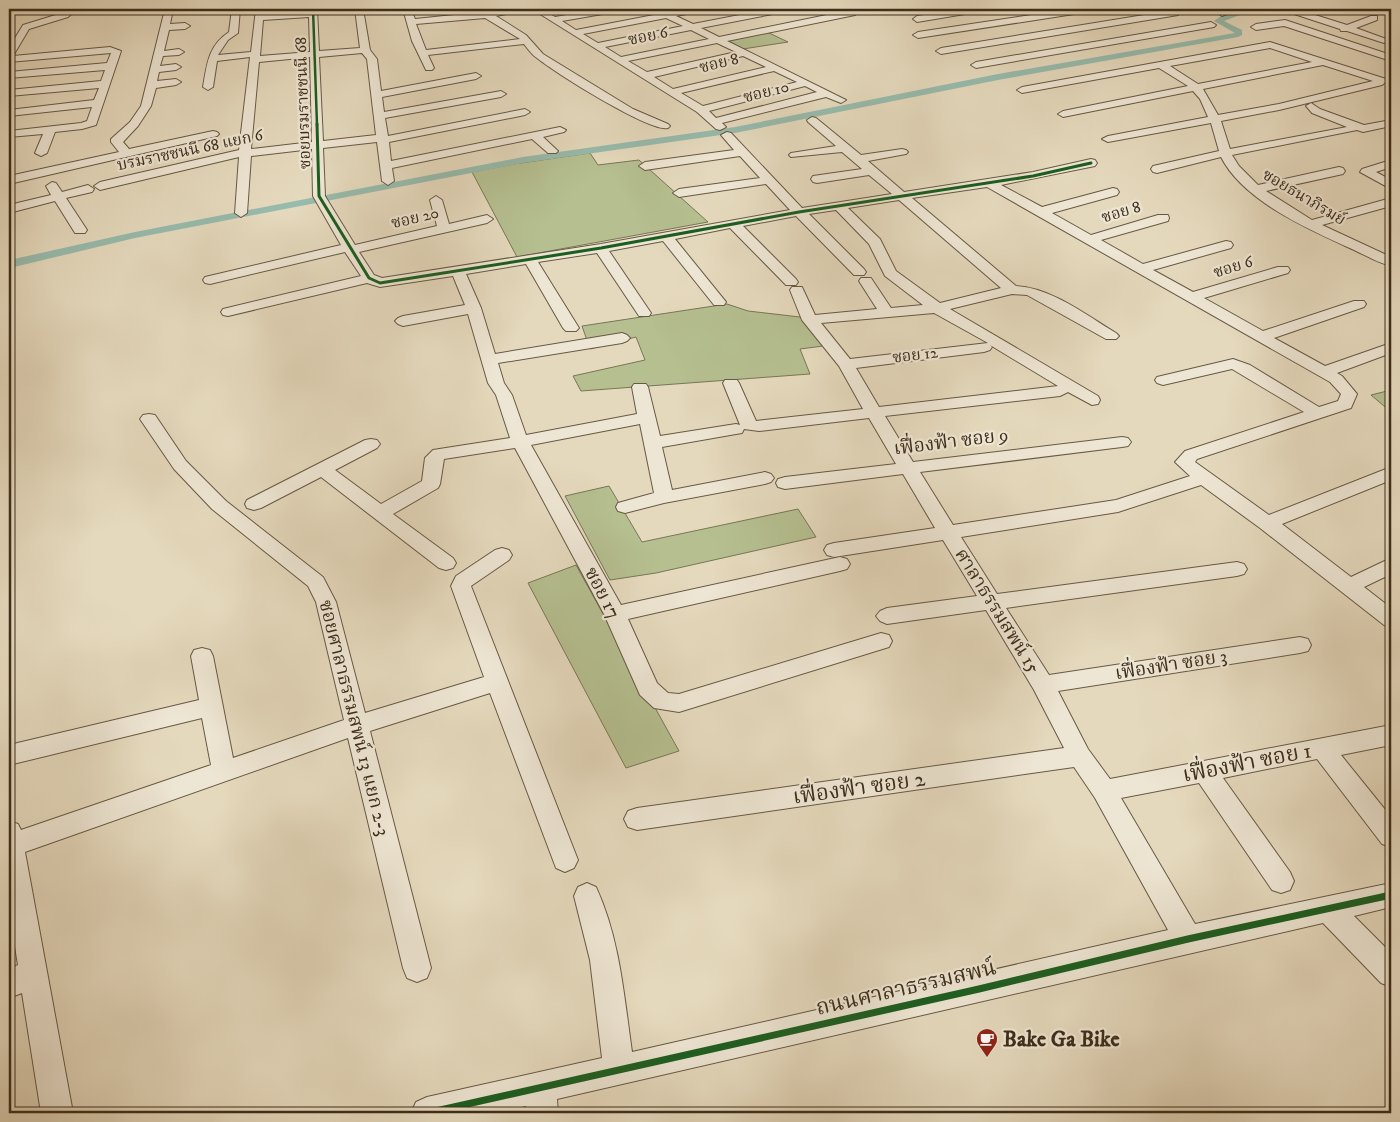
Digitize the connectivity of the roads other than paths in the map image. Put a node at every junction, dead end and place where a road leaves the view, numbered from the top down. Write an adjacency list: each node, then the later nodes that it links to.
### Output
1 (73, 9): 59 (street)
2 (236, 9): 62 (street)
3 (359, 9): 52 (street)
4 (407, 9): 30 (street)
5 (528, 9): 23 (street)
6 (536, 9): 29 (street)
7 (614, 9): 29 (street)
8 (655, 9): 24 (street)
9 (699, 9): 24 (street)
10 (783, 9): 34 (street)
11 (849, 9): 44 (street, ซอย 6)
12 (977, 9): 28 (street)
13 (1086, 9): 25 (street)
14 (1235, 9): 22 (street)
15 (1288, 9): 26 (street)
16 (313, 11): 21 (street); 58 (street, ซอยบรมราชชนนี 68)
17 (1012, 12): 25 (street)
18 (1175, 12): 39 (street)
19 (1333, 12): 26 (street)
20 (171, 13): 36 (street)
21 (260, 13): 60 (street)
22 (1222, 13)
23 (487, 15): 30 (street); 33 (street)
24 (667, 15): 34 (street); 40 (street)
25 (1027, 18): 39 (street); 41 (street)
26 (1317, 18): 38 (street)
27 (1374, 18): 38 (street)
28 (918, 19)
29 (554, 20): 40 (street)
30 (411, 22): 56 (street)
31 (1211, 25): 49 (street)
32 (185, 26): 36 (street)
33 (505, 26): 37 (street); 47 (street)
34 (690, 26): 44 (street); 50 (street)
35 (1256, 27): 42 (street)
36 (165, 28): 46 (street)
37 (486, 28)
38 (1348, 28): 42 (street); 45 (street)
39 (1064, 31): 49 (street); 53 (street)
40 (574, 33): 50 (street)
41 (918, 35)
42 (1320, 35): 48 (street); 63 (street)
43 (176, 39): 46 (street)
44 (717, 39): 55 (street); 65 (street, ซอย 6)
45 (1384, 40)
46 (162, 41): 57 (street)
47 (528, 41): 56 (street); 101 (street)
48 (1296, 41)
49 (1105, 43): 51 (street); 69 (street)
50 (595, 46): 65 (street)
51 (1124, 49)
52 (365, 50): 58 (street); 90 (street)
53 (941, 51)
54 (179, 52): 57 (street)
55 (744, 52): 73 (street); 77 (street)
56 (422, 53): 72 (street)
57 (158, 54): 74 (street)
58 (314, 54): 60 (street); 111 (street, ซอยบรมราชชนนี 68)
59 (9, 55)
60 (256, 56): 62 (street); 114 (street)
61 (1143, 56): 67 (street, ซอยธนาภิรมย์)
62 (213, 58): 83 (street)
63 (1391, 58): 68 (street)
64 (9, 59): 70 (street)
65 (619, 60): 77 (street)
66 (1326, 62): 67 (street); 84 (street); 98 (street)
67 (1159, 64): 84 (street, ซอยธนาภิรมย์); 85 (street)
68 (1363, 64)
69 (976, 65)
70 (111, 66): 75 (street); 80 (street)
71 (176, 68): 74 (street)
72 (429, 68)
73 (774, 68): 79 (street); 86 (street, ซอย 8)
74 (155, 70): 81 (street)
75 (9, 75)
76 (476, 76): 90 (street)
77 (644, 76): 86 (street)
78 (176, 82): 81 (street)
79 (806, 83): 88 (street); 93 (street)
80 (105, 84): 87 (street); 92 (street)
81 (151, 85): 118 (street)
82 (1391, 86): 100 (street)
83 (208, 87)
84 (1198, 87): 96 (street); 98 (street, ซอยธนาภิรมย์)
85 (1022, 90)
86 (672, 92): 93 (street)
87 (9, 93)
88 (827, 93): 91 (street); 102 (street, ซอย 10)
89 (501, 94): 97 (street)
90 (377, 95): 97 (street)
91 (841, 100)
92 (99, 103): 95 (street); 104 (street)
93 (701, 110): 102 (street)
94 (525, 112): 109 (street, บรมราชชนนี 68 แยก 6)
95 (9, 113)
96 (1063, 114)
97 (380, 116): 109 (street)
98 (1215, 118): 110 (street); 119 (street, ซอยธนาภิรมย์)
99 (812, 120): 112 (street)
100 (1391, 122)
101 (664, 126)
102 (720, 128): 115 (street)
103 (1352, 129): 119 (street)
104 (50, 130): 106 (street); 117 (street)
105 (560, 130): 108 (street)
106 (9, 134)
107 (213, 134): 118 (street)
108 (535, 136): 113 (street); 124 (street)
109 (383, 139): 111 (street, บรมราชชนนี 68 แยก 6); 124 (street)
110 (1108, 140)
111 (317, 143): 114 (street, บรมราชชนนี 68 แยก 6); 158 (street, ซอยบรมราชชนนี 68)
112 (846, 148): 120 (street); 121 (street)
113 (552, 151)
114 (245, 152): 139 (street, บรมราชชนนี 68 แยก 6); 147 (street)
115 (743, 152): 125 (street); 132 (street)
116 (902, 152): 121 (street)
117 (41, 153)
118 (126, 153): 129 (street)
119 (1226, 153): 126 (street); 136 (street, ซอยธนาภิรมย์)
120 (795, 155)
121 (859, 159): 128 (street)
122 (1091, 163): 134 (street)
123 (1391, 163): 135 (street)
124 (386, 166): 133 (street)
125 (646, 166)
126 (1157, 169)
127 (1339, 170): 136 (street)
128 (872, 171): 130 (street); 140 (street)
129 (43, 172): 131 (street); 139 (street)
130 (817, 179)
131 (9, 180)
132 (769, 180): 138 (street); 145 (street)
133 (388, 181)
134 (988, 182): 140 (street); 146 (street)
135 (1391, 184)
136 (1256, 189): 151 (street, ซอยธนาภิรมย์)
137 (1113, 192): 146 (street)
138 (679, 193)
139 (59, 196): 144 (street, บรมราชชนนี 68 แยก 6); 153 (street)
140 (901, 196): 143 (street); 166 (street)
141 (436, 200): 152 (street)
142 (1391, 202): 151 (street)
143 (839, 206): 145 (street); 171 (street)
144 (9, 209)
145 (799, 212): 150 (street); 174 (street)
146 (1040, 212): 155 (street)
147 (241, 213)
148 (1163, 218): 155 (street, ซอย 8)
149 (487, 219): 152 (street, ซอย 20)
150 (733, 224): 154 (street); 175 (street, ศาลาธรรมสพน์ 15)
151 (1310, 224): 160 (street, ซอยธนาภิรมย์)
152 (445, 229): 158 (street, ซอย 20)
153 (80, 230)
154 (666, 236): 157 (street); 168 (street)
155 (1088, 240): 161 (street)
156 (1226, 245): 161 (street)
157 (601, 248): 159 (street); 173 (street)
158 (350, 249): 164 (street); 165 (street, ซอย 20)
159 (530, 260): 163 (street); 177 (street)
160 (1391, 262)
161 (1139, 269): 167 (street)
162 (1283, 270): 167 (street, ซอย 6)
163 (458, 271): 164 (street); 170 (street, ซอย 17)
164 (369, 278): 172 (street)
165 (210, 280)
166 (1012, 290): 171 (street); 178 (street)
167 (1193, 297): 179 (street)
168 (719, 302)
169 (1359, 304): 179 (street)
170 (474, 308): 176 (street); 183 (street, ซอย 17)
171 (937, 308): 174 (street); 190 (street)
172 (228, 312)
173 (644, 313)
174 (887, 313): 175 (street)
175 (810, 320): 184 (street, ศาลาธรรมสพน์ 15)
176 (403, 321)
177 (571, 328)
178 (1111, 336)
179 (1262, 336): 185 (street)
180 (622, 338): 183 (street)
181 (984, 347): 184 (street, ซอย 12)
182 (1391, 348): 185 (street)
183 (489, 360): 196 (street, ซอย 17)
184 (846, 364): 191 (street, ศาลาธรรมสพน์ 15)
185 (1324, 372): 192 (street)
186 (1163, 380): 192 (street)
187 (731, 383): 191 (street)
188 (640, 387): 193 (street)
189 (1060, 391): 191 (street)
190 (1092, 400)
191 (874, 413): 201 (street, ศาลาธรรมสพน์ 15)
192 (1317, 413): 204 (street)
193 (646, 418): 196 (street); 198 (street)
194 (149, 419): 227 (street, ซอยศาลาธรรมสพน์ 13 แยก 2-3)
195 (736, 429): 198 (street)
196 (520, 442): 209 (street); 218 (street, ซอย 17)
197 (1122, 442): 201 (street, เฟื่องฟ้า ซอย 9)
198 (652, 443): 206 (street)
199 (371, 444): 200 (street)
200 (322, 469): 207 (street); 209 (street)
201 (909, 469): 205 (street, เฟื่องฟ้า ซอย 9); 211 (street, ศาลาธรรมสพน์ 15)
202 (1391, 473): 210 (street)
203 (765, 478): 206 (street)
204 (1203, 478): 210 (street); 211 (street)
205 (784, 483)
206 (664, 497): 208 (street)
207 (254, 504)
208 (625, 507)
209 (380, 513): 213 (street)
210 (1268, 523): 216 (street)
211 (948, 532): 217 (street, ศาลาธรรมสพน์ 15); 218 (street)
212 (502, 555): 224 (street)
213 (446, 563)
214 (1391, 565): 216 (street)
215 (1238, 569): 217 (street)
216 (1350, 586): 220 (street)
217 (992, 602): 219 (street); 225 (street, ศาลาธรรมสพน์ 15)
218 (615, 614): 221 (street, ซอย 17)
219 (887, 616)
220 (1391, 619)
221 (881, 641)
222 (1300, 645): 225 (street, เฟื่องฟ้า ซอย 3)
223 (202, 656): 226 (street)
224 (497, 682): 227 (street); 238 (street)
225 (1043, 685): 231 (street, ศาลาธรรมสพน์ 15)
226 (212, 706): 230 (street); 232 (street)
227 (357, 725): 232 (street); 244 (street, ซอยศาลาธรรมสพน์ 13 แยก 2-3)
228 (1391, 735): 229 (street, เฟื่องฟ้า ซอย 1)
229 (1322, 748): 233 (street, เฟื่องฟ้า ซอย 1); 236 (street)
230 (9, 756)
231 (1080, 756): 234 (street, ศาลาธรรมสพน์ 15); 235 (street, เฟื่องฟ้า ซอย 2)
232 (224, 771): 237 (street)
233 (1204, 772): 234 (street, เฟื่องฟ้า ซอย 1); 239 (street)
234 (1104, 791): 243 (street, ศาลาธรรมสพน์ 15)
235 (637, 819)
236 (1391, 836)
237 (10, 841): 246 (street)
238 (565, 860)
239 (1281, 881)
240 (1391, 894): 242 (street, ถนนศาลาธรรมสพน์)
241 (587, 896): 247 (street)
242 (1327, 908): 243 (street, ถนนศาลาธรรมสพน์); 245 (street)
243 (1188, 938): 247 (street, ถนนศาลาธรรมสพน์)
244 (417, 968)
245 (1391, 973)
246 (21, 978): 249 (street)
247 (619, 1070): 248 (street, ถนนศาลาธรรมสพน์)
248 (541, 1100): 250 (street, ถนนศาลาธรรมสพน์)
249 (57, 1113)
250 (427, 1113)

